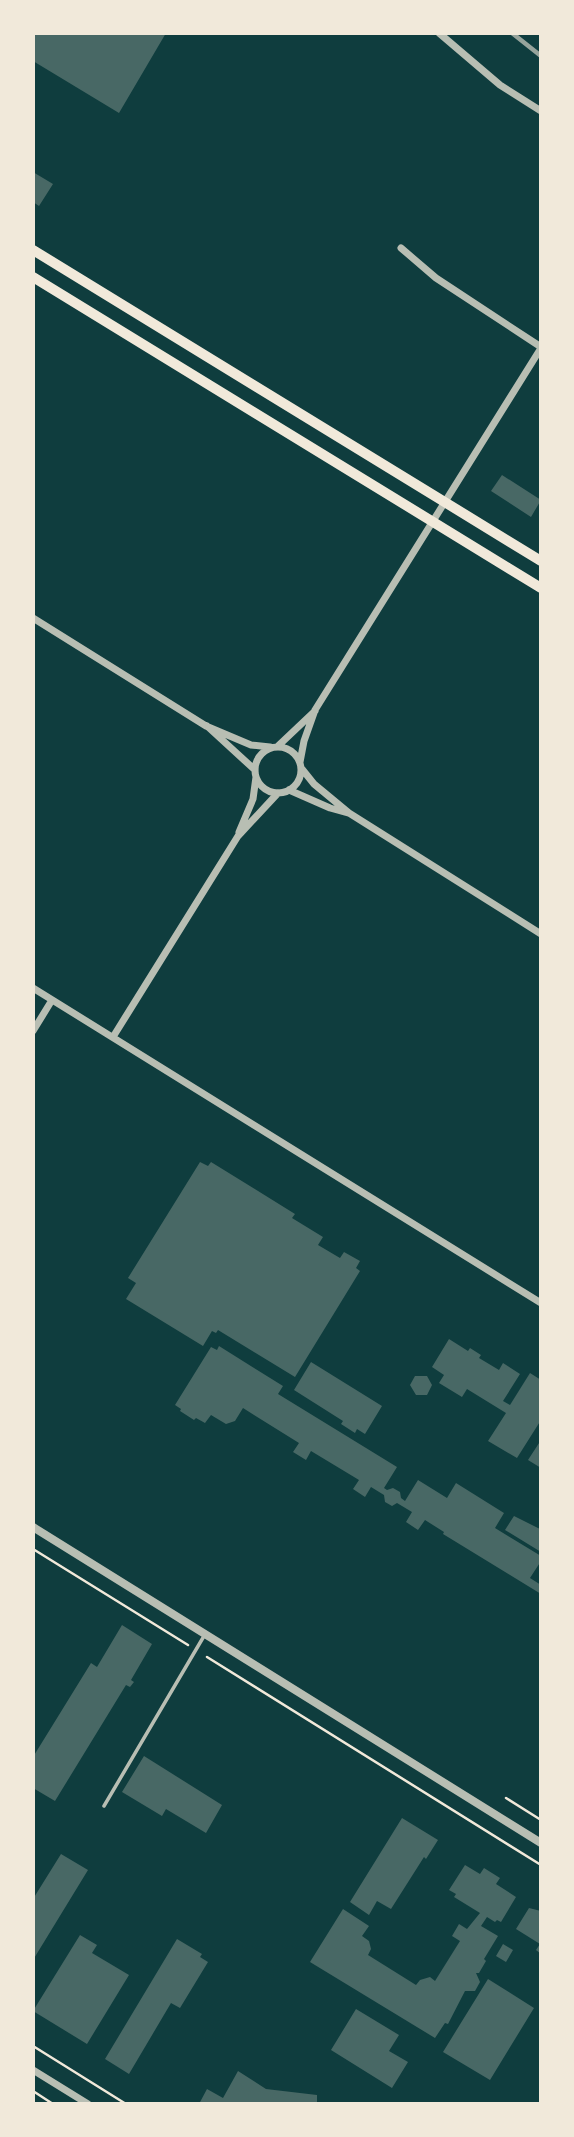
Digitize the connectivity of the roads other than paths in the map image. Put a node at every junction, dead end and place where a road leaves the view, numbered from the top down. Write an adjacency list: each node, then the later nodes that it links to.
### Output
1 (439, 33): 2 (street)
2 (541, 111)
3 (401, 248): 6 (street)
4 (33, 250): 7 (highway)
5 (33, 276): 8 (highway)
6 (541, 347): 7 (street)
7 (444, 502): 8 (street); 9 (highway)
8 (432, 521): 10 (highway); 12 (street)
9 (541, 561)
10 (541, 588)
11 (33, 618): 13 (street)
12 (315, 710): 14 (street); 15 (street)
13 (206, 726): 14 (street); 16 (street)
14 (274, 747): 15 (street); 16 (street)
15 (301, 766): 17 (street); 19 (street)
16 (255, 774): 18 (street); 20 (street)
17 (289, 790): 18 (street); 19 (street)
18 (278, 793): 20 (street)
19 (349, 813): 21 (street)
20 (238, 836): 25 (street)
21 (541, 934)
22 (33, 988): 23 (street)
23 (52, 1000): 24 (street); 25 (street)
24 (33, 1031)
25 (113, 1037): 26 (street)
26 (541, 1303)
27 (33, 1527): 28 (street)
28 (205, 1634): 29 (lane); 30 (street)
29 (104, 1806)
30 (541, 1843)
31 (33, 2070): 32 (street)
32 (88, 2104)

